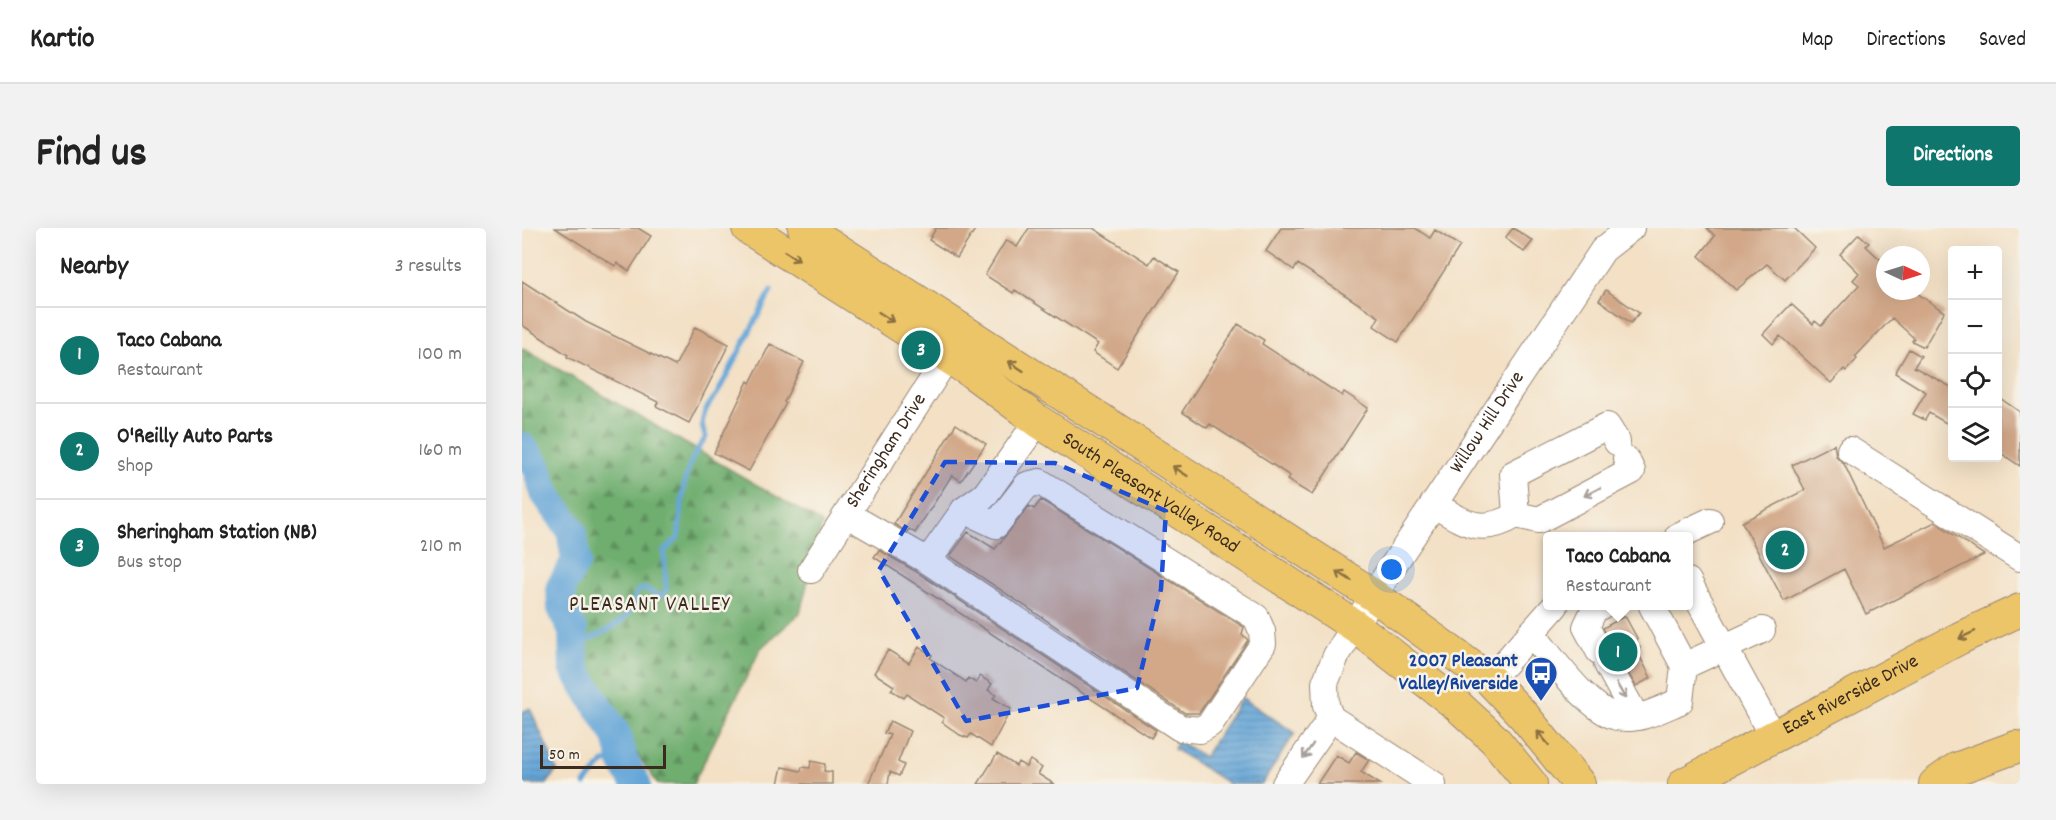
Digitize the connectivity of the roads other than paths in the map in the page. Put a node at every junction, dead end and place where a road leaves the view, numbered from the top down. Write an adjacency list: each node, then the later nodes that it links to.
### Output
1 (748, 228): 4 (main road, South Pleasant Valley Road, one-way to 4)
2 (804, 228): 4 (main road, South Pleasant Valley Road)
3 (1631, 228): 7 (street, Willow Hill Drive)
4 (956, 344): 5 (main road, South Pleasant Valley Road); 9 (street, Sheringham Drive); 17 (main road, South Pleasant Valley Road, one-way to 4)
5 (1038, 421): 8 (street); 22 (main road, South Pleasant Valley Road)
6 (1850, 450): 13 (street)
7 (1433, 504): 10 (street); 17 (street, Willow Hill Drive)
8 (964, 510): 14 (street); 14 (street)
9 (848, 515): 14 (street); 15 (street, Sheringham Drive)
10 (1516, 515): 10 (street, one-way to 10)
11 (1710, 521): 12 (street)
12 (1688, 532)
13 (2020, 558)
14 (928, 561)
15 (811, 570)
16 (1693, 588): 25 (street)
17 (1373, 595): 22 (street, Willow Hill Drive); 27 (main road, South Pleasant Valley Road)
18 (1551, 610): 24 (street)
19 (1593, 610): 28 (street, one-way to 28)
20 (1654, 610): 26 (street)
21 (2020, 610): 30 (main road, East Riverside Drive, one-way to 30)
22 (1355, 626): 29 (street, Willow Hill Drive); 35 (main road, South Pleasant Valley Road)
23 (1762, 630): 25 (street)
24 (1531, 633): 27 (street); 28 (street)
25 (1725, 648): 26 (street); 30 (street)
26 (1684, 666): 28 (street)
27 (1490, 680): 36 (main road, South Pleasant Valley Road, one-way to 27)
28 (1636, 717)
29 (1331, 718): 33 (street, one-way to 33); 34 (street)
30 (1773, 737): 32 (main road, East Riverside Drive)
31 (2019, 748): 38 (main road); 39 (main road)
32 (1707, 776): 37 (main road, East Riverside Drive)
33 (1285, 784)
34 (1433, 784)
35 (1531, 784)
36 (1579, 784)
37 (1684, 784)
38 (1935, 784)
39 (1966, 784)

